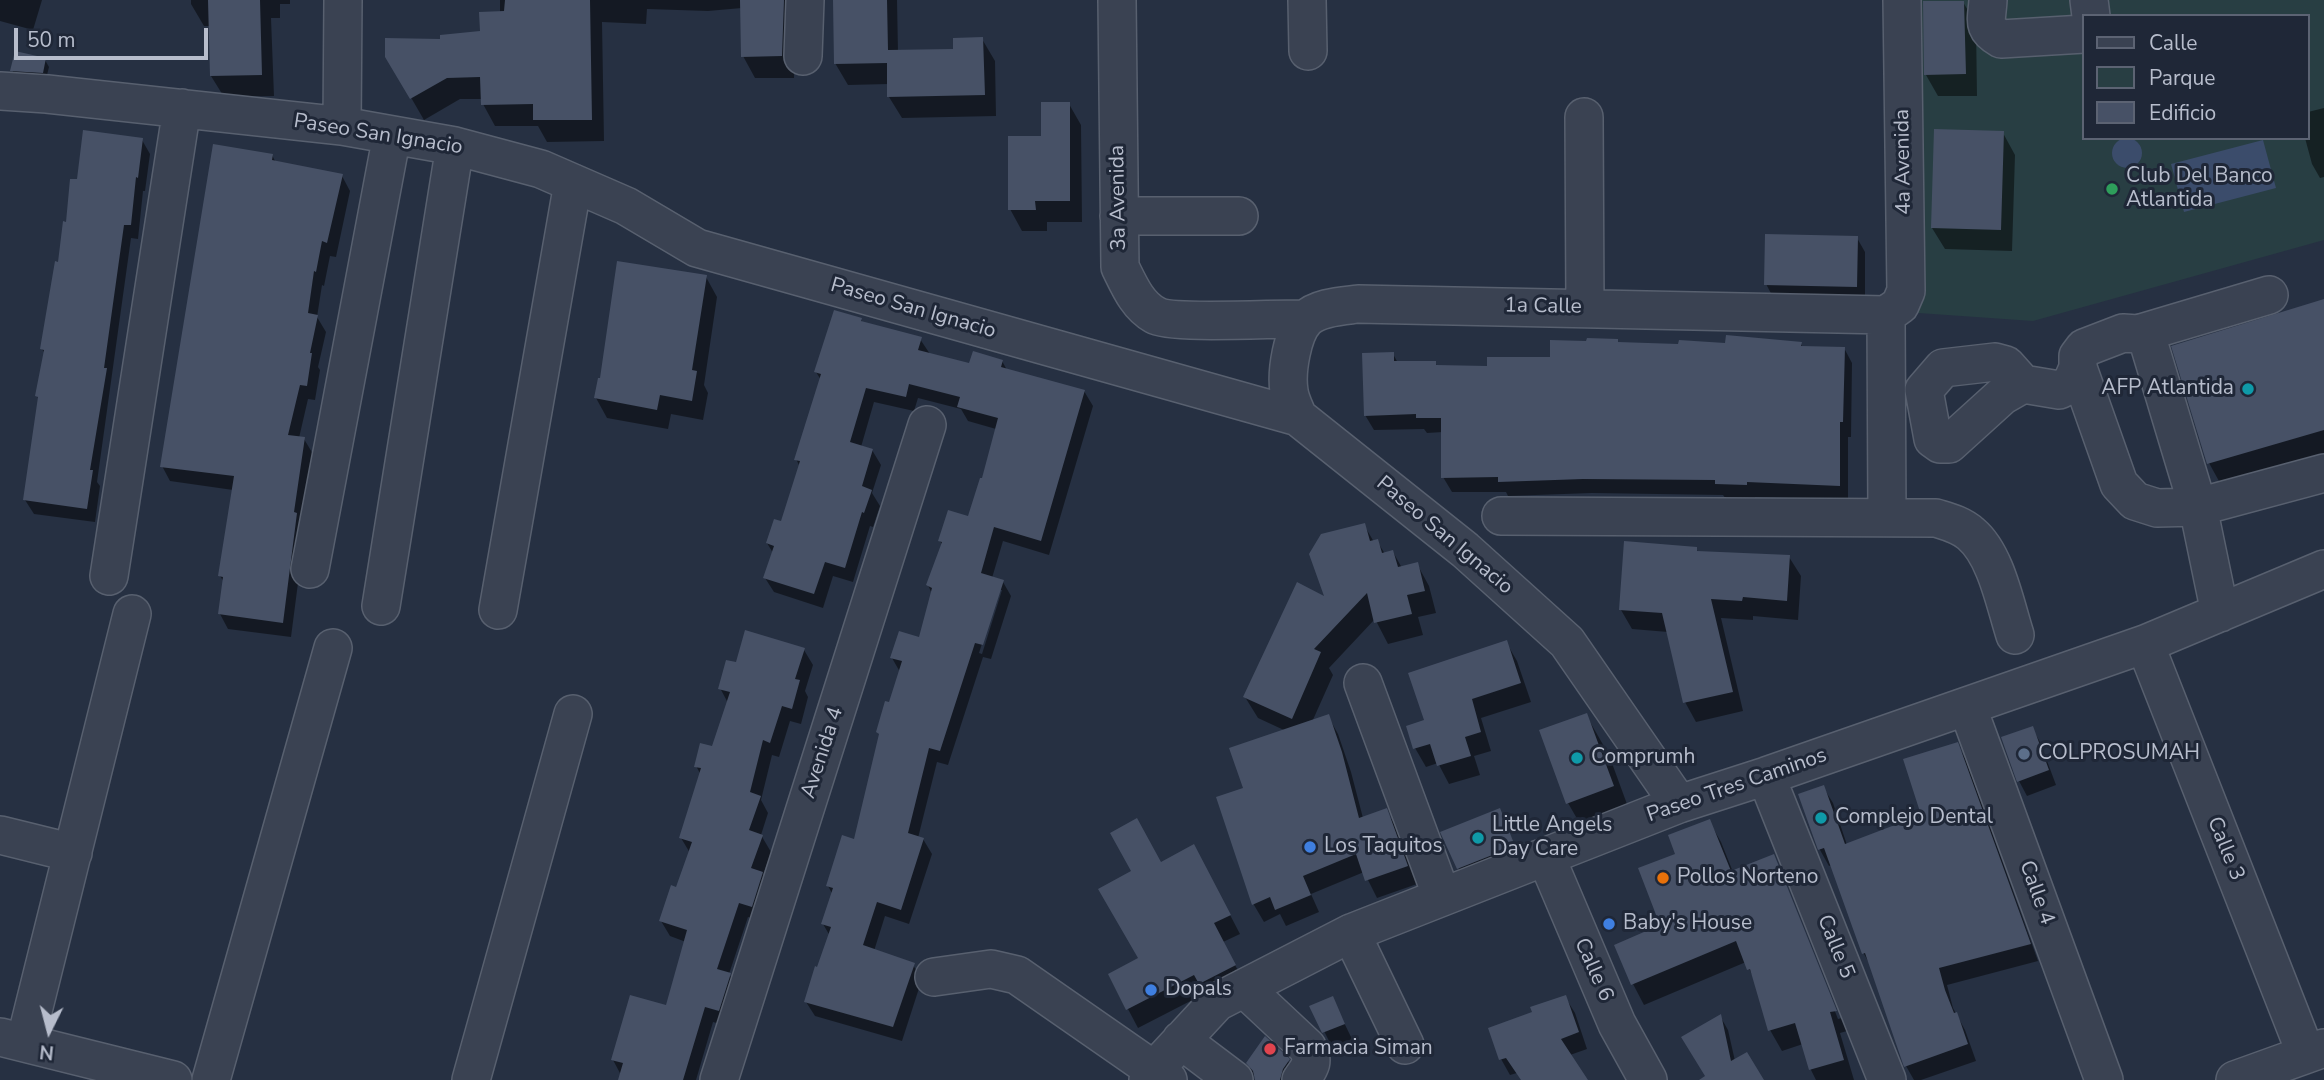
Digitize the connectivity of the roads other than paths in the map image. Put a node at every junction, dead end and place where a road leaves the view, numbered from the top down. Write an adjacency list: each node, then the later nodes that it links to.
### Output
1 (343, 0): 13 (street)
2 (805, 0): 9 (street)
3 (1117, 0): 17 (street, 3a Avenida)
4 (1307, 0): 8 (street)
5 (1902, 0): 21 (street, 4a Avenida)
6 (1988, 0): 7 (street)
7 (2082, 34)
8 (1308, 51)
9 (803, 56)
10 (0, 91): 11 (street, Paseo San Ignacio)
11 (182, 108): 13 (street, Paseo San Ignacio); 34 (street)
12 (1584, 117): 20 (street)
13 (342, 126): 14 (street, Paseo San Ignacio)
14 (392, 135): 15 (street, Paseo San Ignacio); 32 (street)
15 (455, 146): 16 (street, Paseo San Ignacio); 35 (street)
16 (573, 183): 26 (street, Paseo San Ignacio); 36 (street)
17 (1119, 216): 18 (street); 22 (street, 3a Avenida)
18 (1239, 216)
19 (2269, 295): 23 (street)
20 (1585, 308): 21 (street, 1a Calle); 22 (street, 1a Calle)
21 (1886, 315): 31 (street)
22 (1306, 319): 26 (street)
23 (2138, 334): 24 (street); 29 (street)
24 (2078, 368): 25 (street); 29 (street)
25 (2023, 384)
26 (1298, 416): 46 (street, Paseo San Ignacio)
27 (927, 425): 62 (street, Avenida 4)
28 (2324, 473): 29 (street)
29 (2198, 507): 37 (street)
30 (1501, 516): 31 (street)
31 (1887, 517): 39 (street)
32 (310, 569)
33 (2324, 569): 37 (street, Paseo Tres Caminos)
34 (108, 576)
35 (381, 606)
36 (498, 610)
37 (2220, 612): 40 (street, Paseo Tres Caminos)
38 (132, 614): 48 (street)
39 (2015, 635)
40 (2145, 644): 43 (street, Paseo Tres Caminos); 57 (street, Calle 3)
41 (333, 648): 60 (street)
42 (1363, 683): 50 (street)
43 (1967, 706): 45 (street, Paseo Tres Caminos); 67 (street, Calle 4)
44 (573, 714): 61 (street)
45 (1766, 776): 46 (street, Paseo Tres Caminos); 66 (street, Calle 5)
46 (1679, 804): 49 (street, Paseo Tres Caminos)
47 (0, 835): 48 (street)
48 (73, 853): 54 (street)
49 (1546, 857): 50 (street, Paseo Tres Caminos); 65 (street, Calle 6)
50 (1442, 897): 51 (street, Paseo Tres Caminos)
51 (1351, 933): 53 (street, Paseo Tres Caminos); 56 (street)
52 (934, 977): 58 (street)
53 (1244, 988): 55 (street, Paseo Tres Caminos); 64 (street)
54 (12, 1040): 59 (street)
55 (1181, 1041): 58 (street, Paseo Tres Caminos); 63 (street)
56 (1405, 1045)
57 (2315, 1051): 68 (street)
58 (1156, 1077)
59 (173, 1080)
60 (211, 1080)
61 (471, 1080)
62 (719, 1080)
63 (1234, 1080)
64 (1301, 1080)
65 (1648, 1080)
66 (1887, 1080)
67 (2104, 1080)
68 (2235, 1080)

